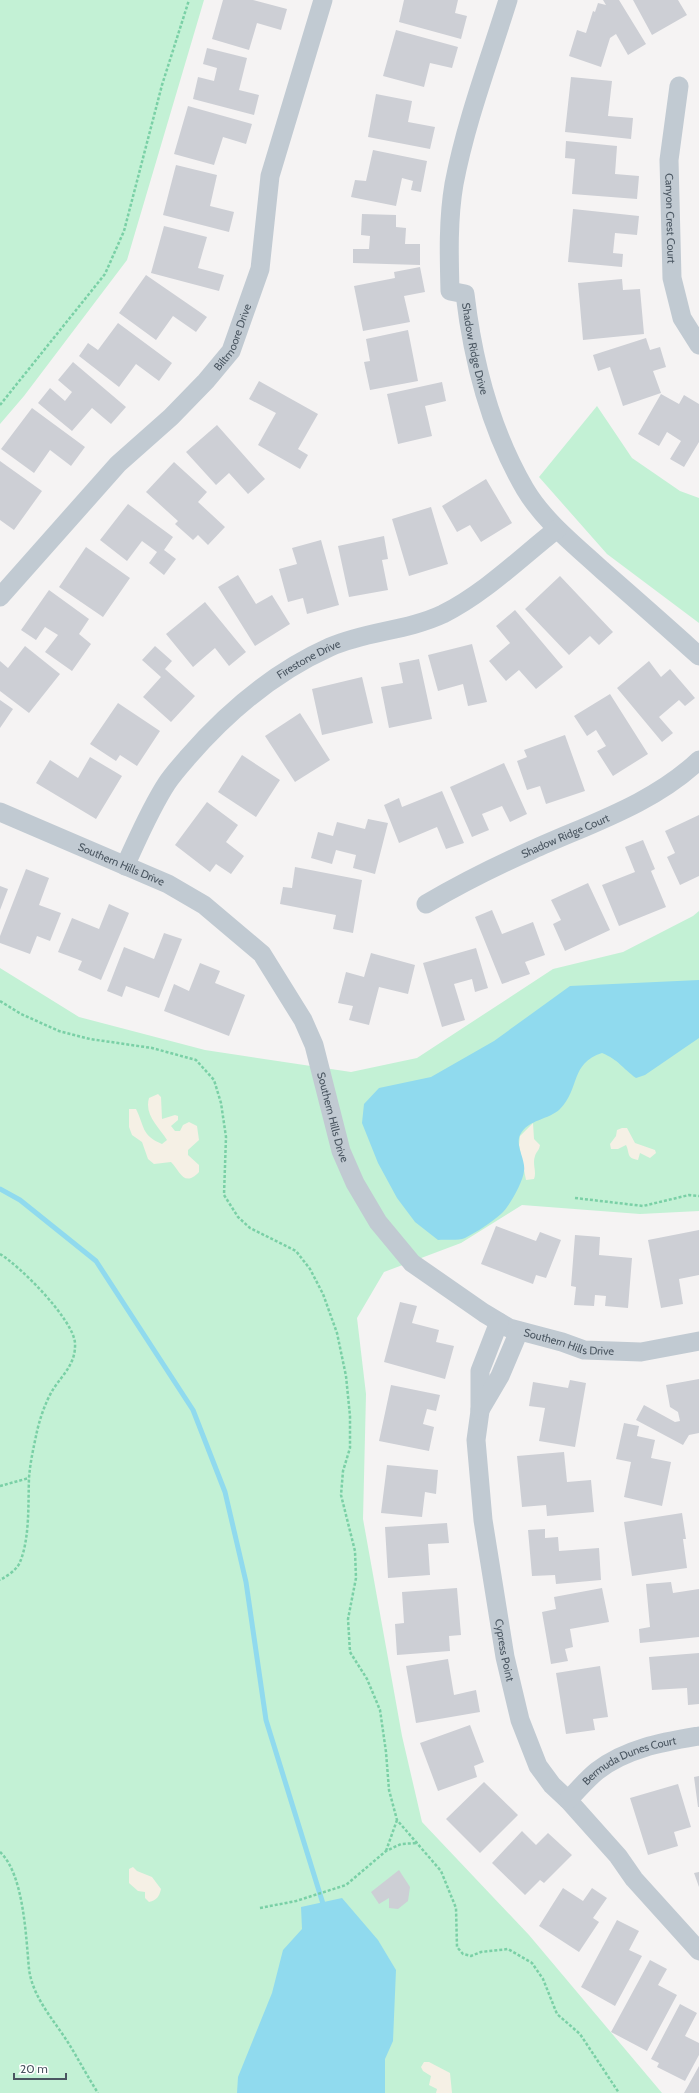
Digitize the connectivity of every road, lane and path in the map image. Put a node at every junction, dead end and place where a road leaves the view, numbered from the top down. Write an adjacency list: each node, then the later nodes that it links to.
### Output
1 (189, 0): 6 (path)
2 (323, 0): 8 (street, Biltmoore Drive)
3 (508, 0): 7 (street, Shadow Ridge Drive)
4 (679, 86): 5 (street, Canyon Crest Court)
5 (699, 345)
6 (0, 405)
7 (557, 529): 9 (street); 12 (street, Firestone Drive)
8 (0, 597)
9 (699, 656)
10 (699, 760): 13 (street, Shadow Ridge Court)
11 (0, 812): 12 (street, Southern Hills Drive)
12 (125, 866): 18 (street, Southern Hills Drive)
13 (426, 904)
14 (0, 1001): 27 (path)
15 (699, 1196): 16 (path)
16 (575, 1198)
17 (0, 1254): 22 (path)
18 (499, 1322): 19 (street, Southern Hills Drive); 21 (street, Cypress Point)
19 (519, 1331): 20 (street, Southern Hills Drive); 21 (street, Cypress Point)
20 (699, 1341)
21 (480, 1411): 26 (street, Cypress Point)
22 (29, 1478): 23 (path); 24 (path)
23 (0, 1486)
24 (0, 1580)
25 (699, 1736): 26 (street, Bermuda Dunes Court)
26 (568, 1800): 32 (street, Cypress Point)
27 (397, 1820): 28 (path); 29 (path)
28 (418, 1843): 29 (path); 34 (path)
29 (386, 1851): 31 (path)
30 (0, 1852): 33 (path)
31 (260, 1908)
32 (699, 1951)
33 (98, 2093)
34 (620, 2093)

